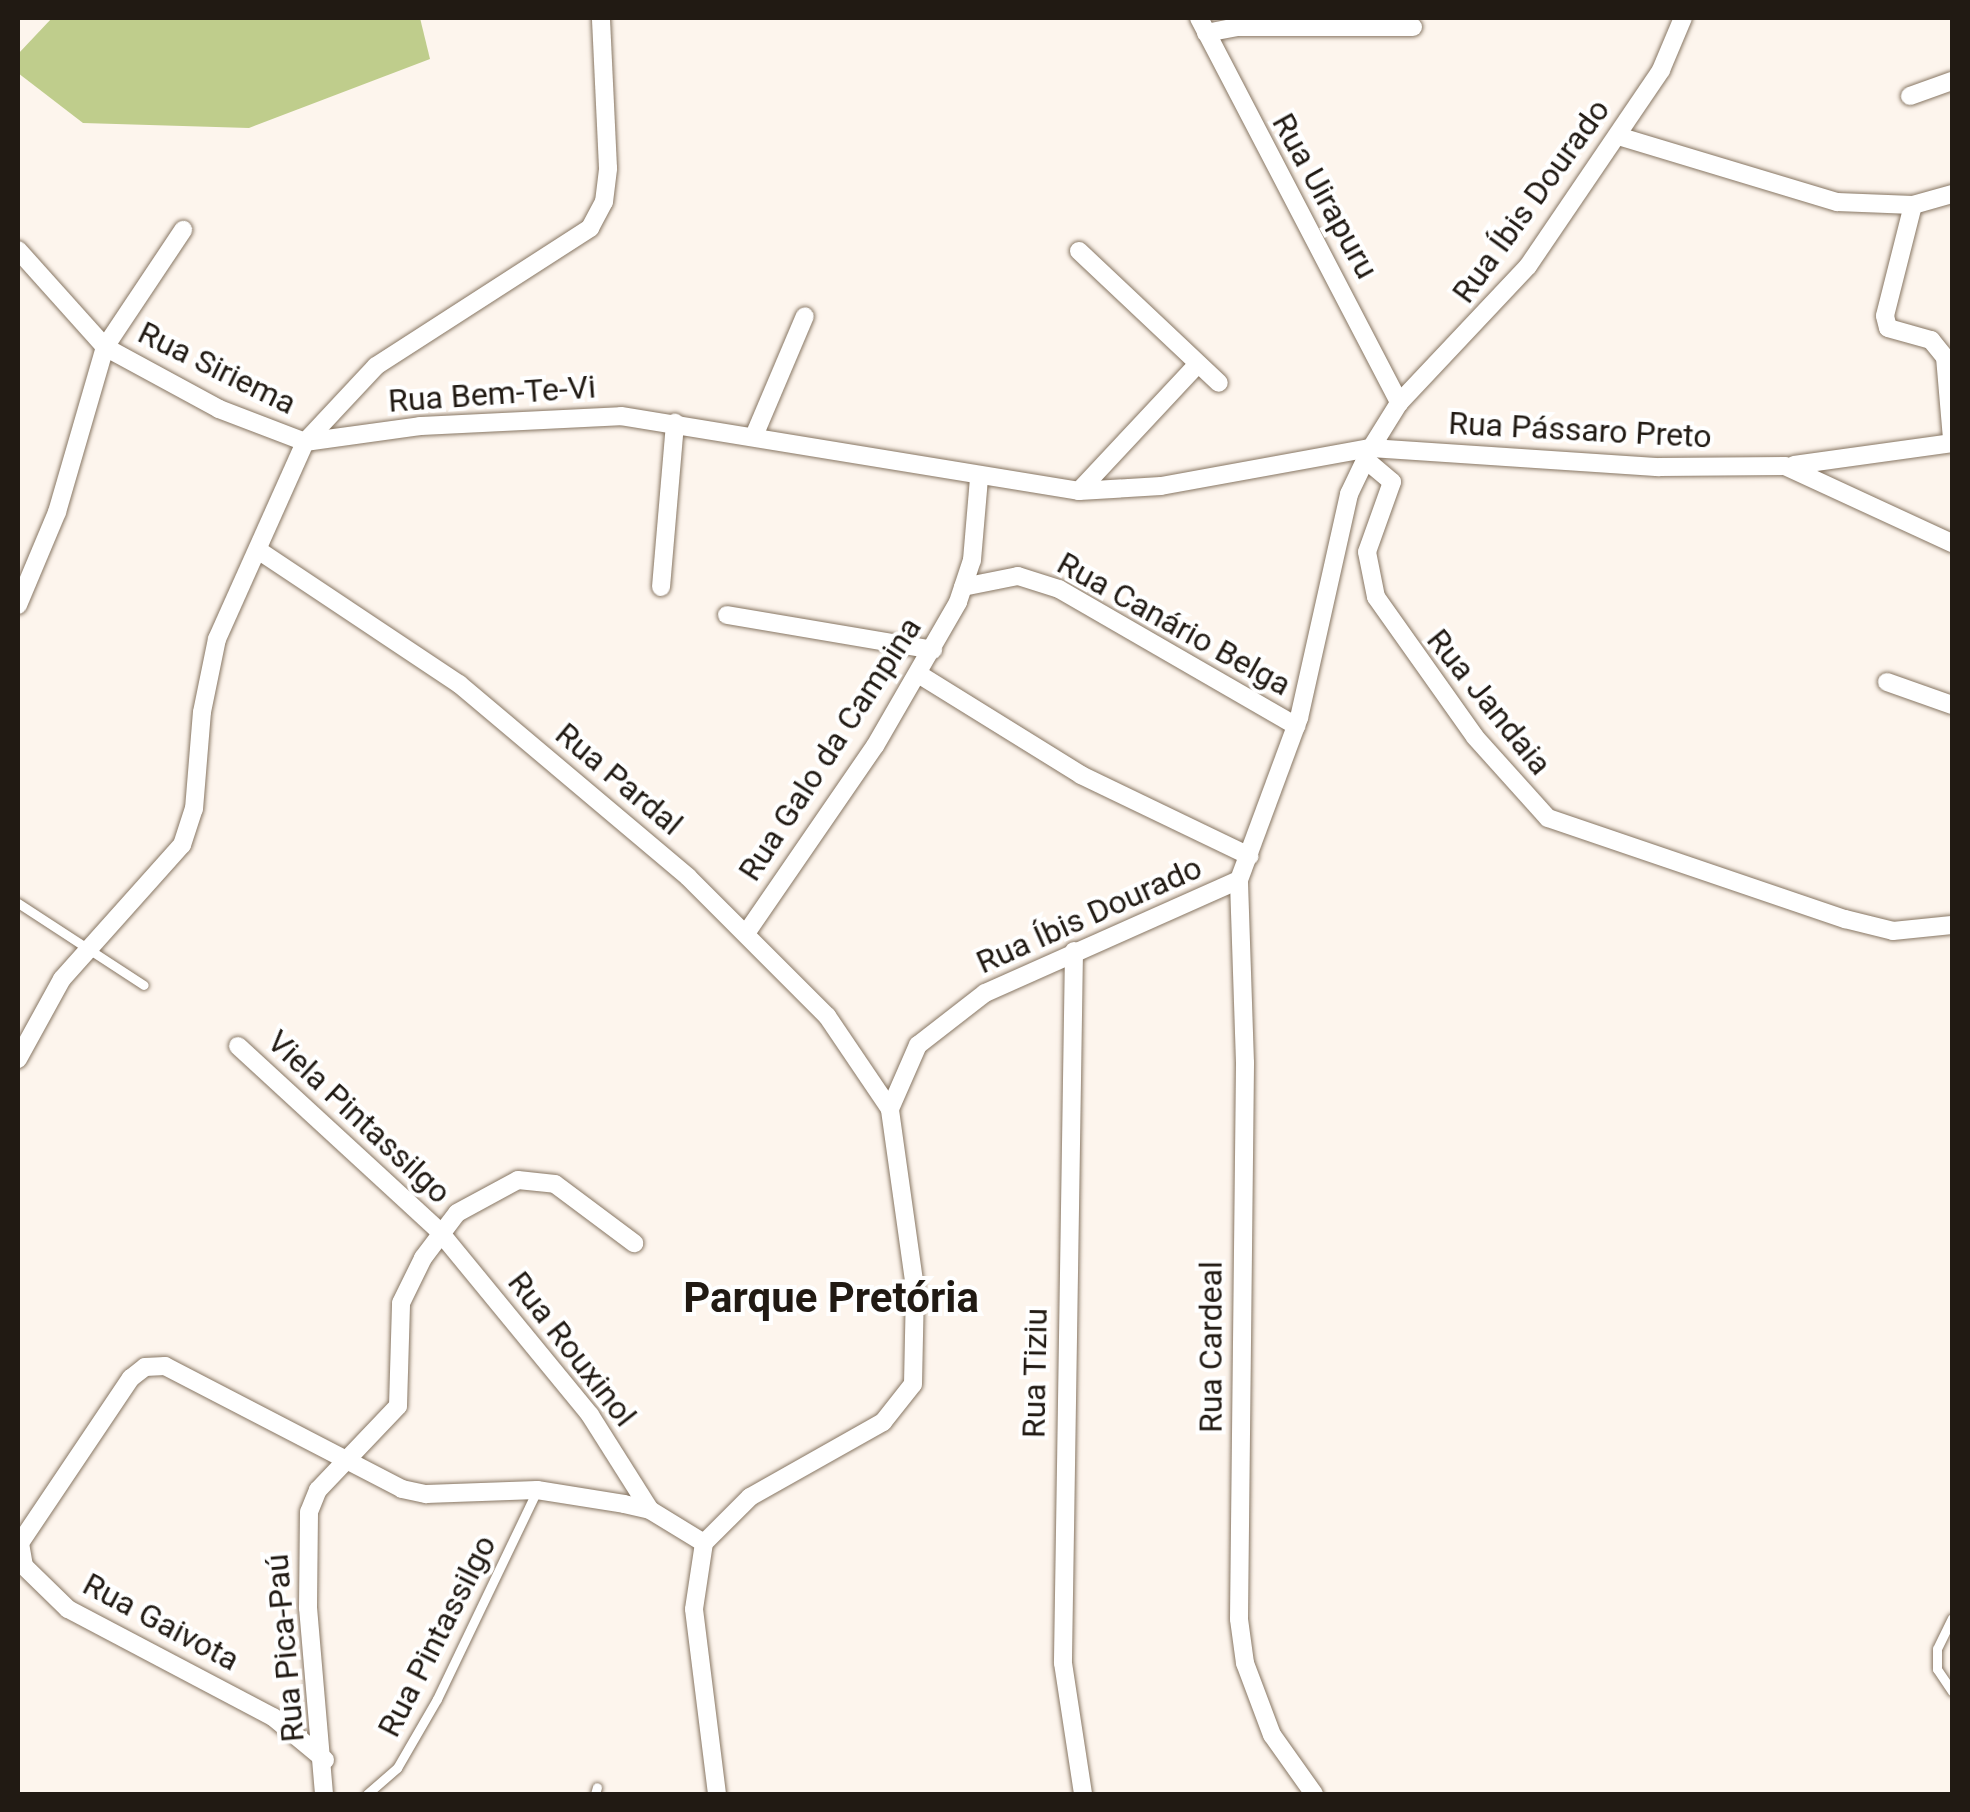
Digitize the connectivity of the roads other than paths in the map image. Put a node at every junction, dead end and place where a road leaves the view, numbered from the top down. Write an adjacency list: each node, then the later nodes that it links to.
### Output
1 (601, 18): 21 (street)
2 (1683, 18): 7 (street, Rua Íbis Dourado)
3 (1202, 25): 4 (street); 17 (street, Rua Uirapuru)
4 (1413, 27)
5 (1952, 81): 6 (street)
6 (1910, 96)
7 (1618, 136): 9 (street); 17 (street, Rua Íbis Dourado)
8 (1952, 194): 9 (street)
9 (1913, 205): 20 (street)
10 (183, 230): 14 (street)
11 (18, 250): 14 (street, Rua Siriema)
12 (1079, 251): 15 (street)
13 (805, 316): 19 (street)
14 (105, 347): 21 (street, Rua Siriema); 30 (street)
15 (1198, 364): 16 (street); 25 (street)
16 (1219, 383)
17 (1399, 403): 22 (street, Rua Íbis Dourado)
18 (675, 423): 19 (street, Rua Bem-Te-Vi); 21 (street, Rua Bem-Te-Vi); 28 (street)
19 (754, 436): 24 (street, Rua Bem-Te-Vi)
20 (1952, 441): 23 (street, Rua Pássaro Preto)
21 (304, 442): 27 (street)
22 (1368, 454): 23 (street, Rua Pássaro Preto); 25 (street, Rua Bem-Te-Vi); 36 (street, Rua Íbis Dourado); 40 (street, Rua Jandaia)
23 (1784, 466): 26 (street, Rua Pássaro Preto)
24 (979, 479): 25 (street, Rua Bem-Te-Vi); 29 (street, Rua Galo da Campina)
25 (1079, 491)
26 (1952, 544)
27 (258, 550): 41 (street, Rua Pardal); 42 (street)
28 (662, 587)
29 (963, 587): 32 (street, Rua Galo da Campina); 36 (street, Rua Canário Belga)
30 (18, 605)
31 (727, 615): 32 (street)
32 (933, 650): 33 (street, Rua Galo da Campina)
33 (920, 676): 37 (street); 41 (street, Rua Galo da Campina)
34 (1886, 682): 35 (street)
35 (1952, 705)
36 (1296, 726): 37 (street, Rua Íbis Dourado)
37 (1249, 856): 38 (street, Rua Íbis Dourado)
38 (1239, 880): 43 (street, Rua Íbis Dourado); 62 (street, Rua Cardeal)
39 (18, 904): 42 (lane)
40 (1952, 925)
41 (748, 932): 47 (street, Rua Pardal)
42 (87, 948): 44 (lane); 46 (street)
43 (1074, 951): 47 (street, Rua Íbis Dourado); 61 (street, Rua Tiziu)
44 (144, 985)
45 (238, 1046): 48 (street, Viela Pintassilgo)
46 (18, 1059)
47 (890, 1109): 54 (street)
48 (439, 1232): 49 (street, Rua Pica-Paú); 50 (street, Rua Pica-Paú); 52 (street, Rua Rouxinol)
49 (634, 1242)
50 (349, 1461): 51 (street); 53 (street, Rua Gaivota); 57 (street, Rua Pica-Paú)
51 (536, 1490): 52 (street); 59 (lane, Rua Pintassilgo)
52 (650, 1510): 54 (street)
53 (19, 1542): 57 (street, Rua Gaivota)
54 (704, 1544): 60 (street)
55 (1952, 1618): 56 (lane)
56 (1952, 1691)
57 (325, 1760): 58 (street, Rua Pica-Paú)
58 (324, 1794)
59 (367, 1794)
60 (718, 1794)
61 (1083, 1794)
62 (1314, 1794)

